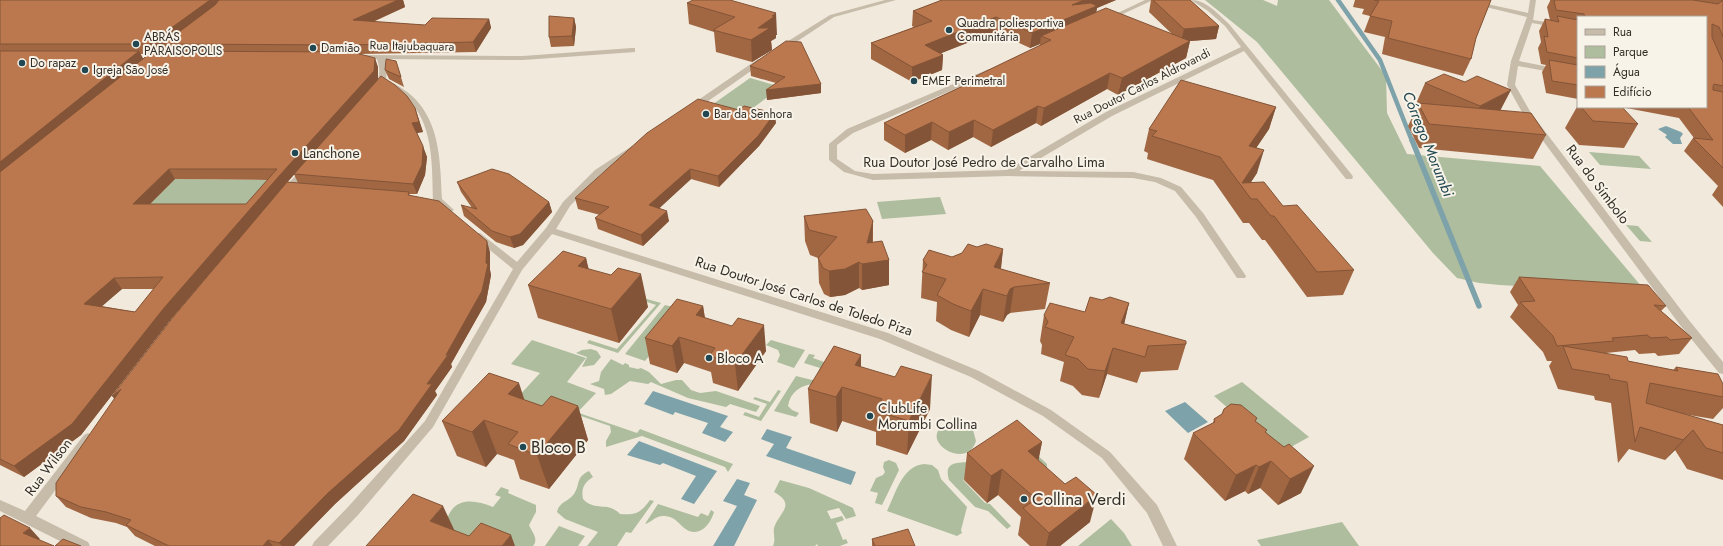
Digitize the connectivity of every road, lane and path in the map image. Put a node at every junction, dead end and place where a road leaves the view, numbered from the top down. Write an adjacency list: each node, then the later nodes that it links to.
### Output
1 (894, 0): 6 (street)
2 (1150, 0): 8 (street)
3 (1194, 0): 10 (street)
4 (1460, 0): 7 (street)
5 (1533, 0): 7 (street, Rua do Símbolo)
6 (860, 4): 19 (street)
7 (1530, 18): 9 (street); 14 (street, Rua do Símbolo)
8 (1098, 23)
9 (1577, 29)
10 (1246, 47): 22 (street, Rua Doutor Carlos Aldrovandi); 23 (street)
11 (632, 50): 13 (street, Rua Itajubaquara)
12 (352, 56): 13 (street, Rua Itajubaquara)
13 (380, 57): 17 (street)
14 (1515, 63): 16 (street); 32 (street, Rua do Símbolo)
15 (996, 68): 22 (street, Rua Doutor José Pedro de Carvalho Lima)
16 (1577, 75)
17 (383, 81): 18 (street); 27 (street)
18 (373, 93)
19 (681, 116)
20 (643, 142): 29 (street)
21 (315, 158): 24 (street)
22 (1008, 173): 31 (street, Rua Doutor José Pedro de Carvalho Lima)
23 (1349, 177)
24 (288, 188): 25 (street); 26 (street)
25 (304, 189)
26 (278, 200)
27 (454, 215)
28 (470, 229): 30 (street)
29 (550, 230): 30 (street); 38 (street, Rua Doutor José Carlos de Toledo Piza)
30 (518, 268): 37 (street)
31 (1241, 276)
32 (1722, 366)
33 (94, 430): 35 (street, Rua Wilson)
34 (0, 505): 35 (street)
35 (26, 519): 36 (street)
36 (83, 546)
37 (320, 546)
38 (1170, 546)

